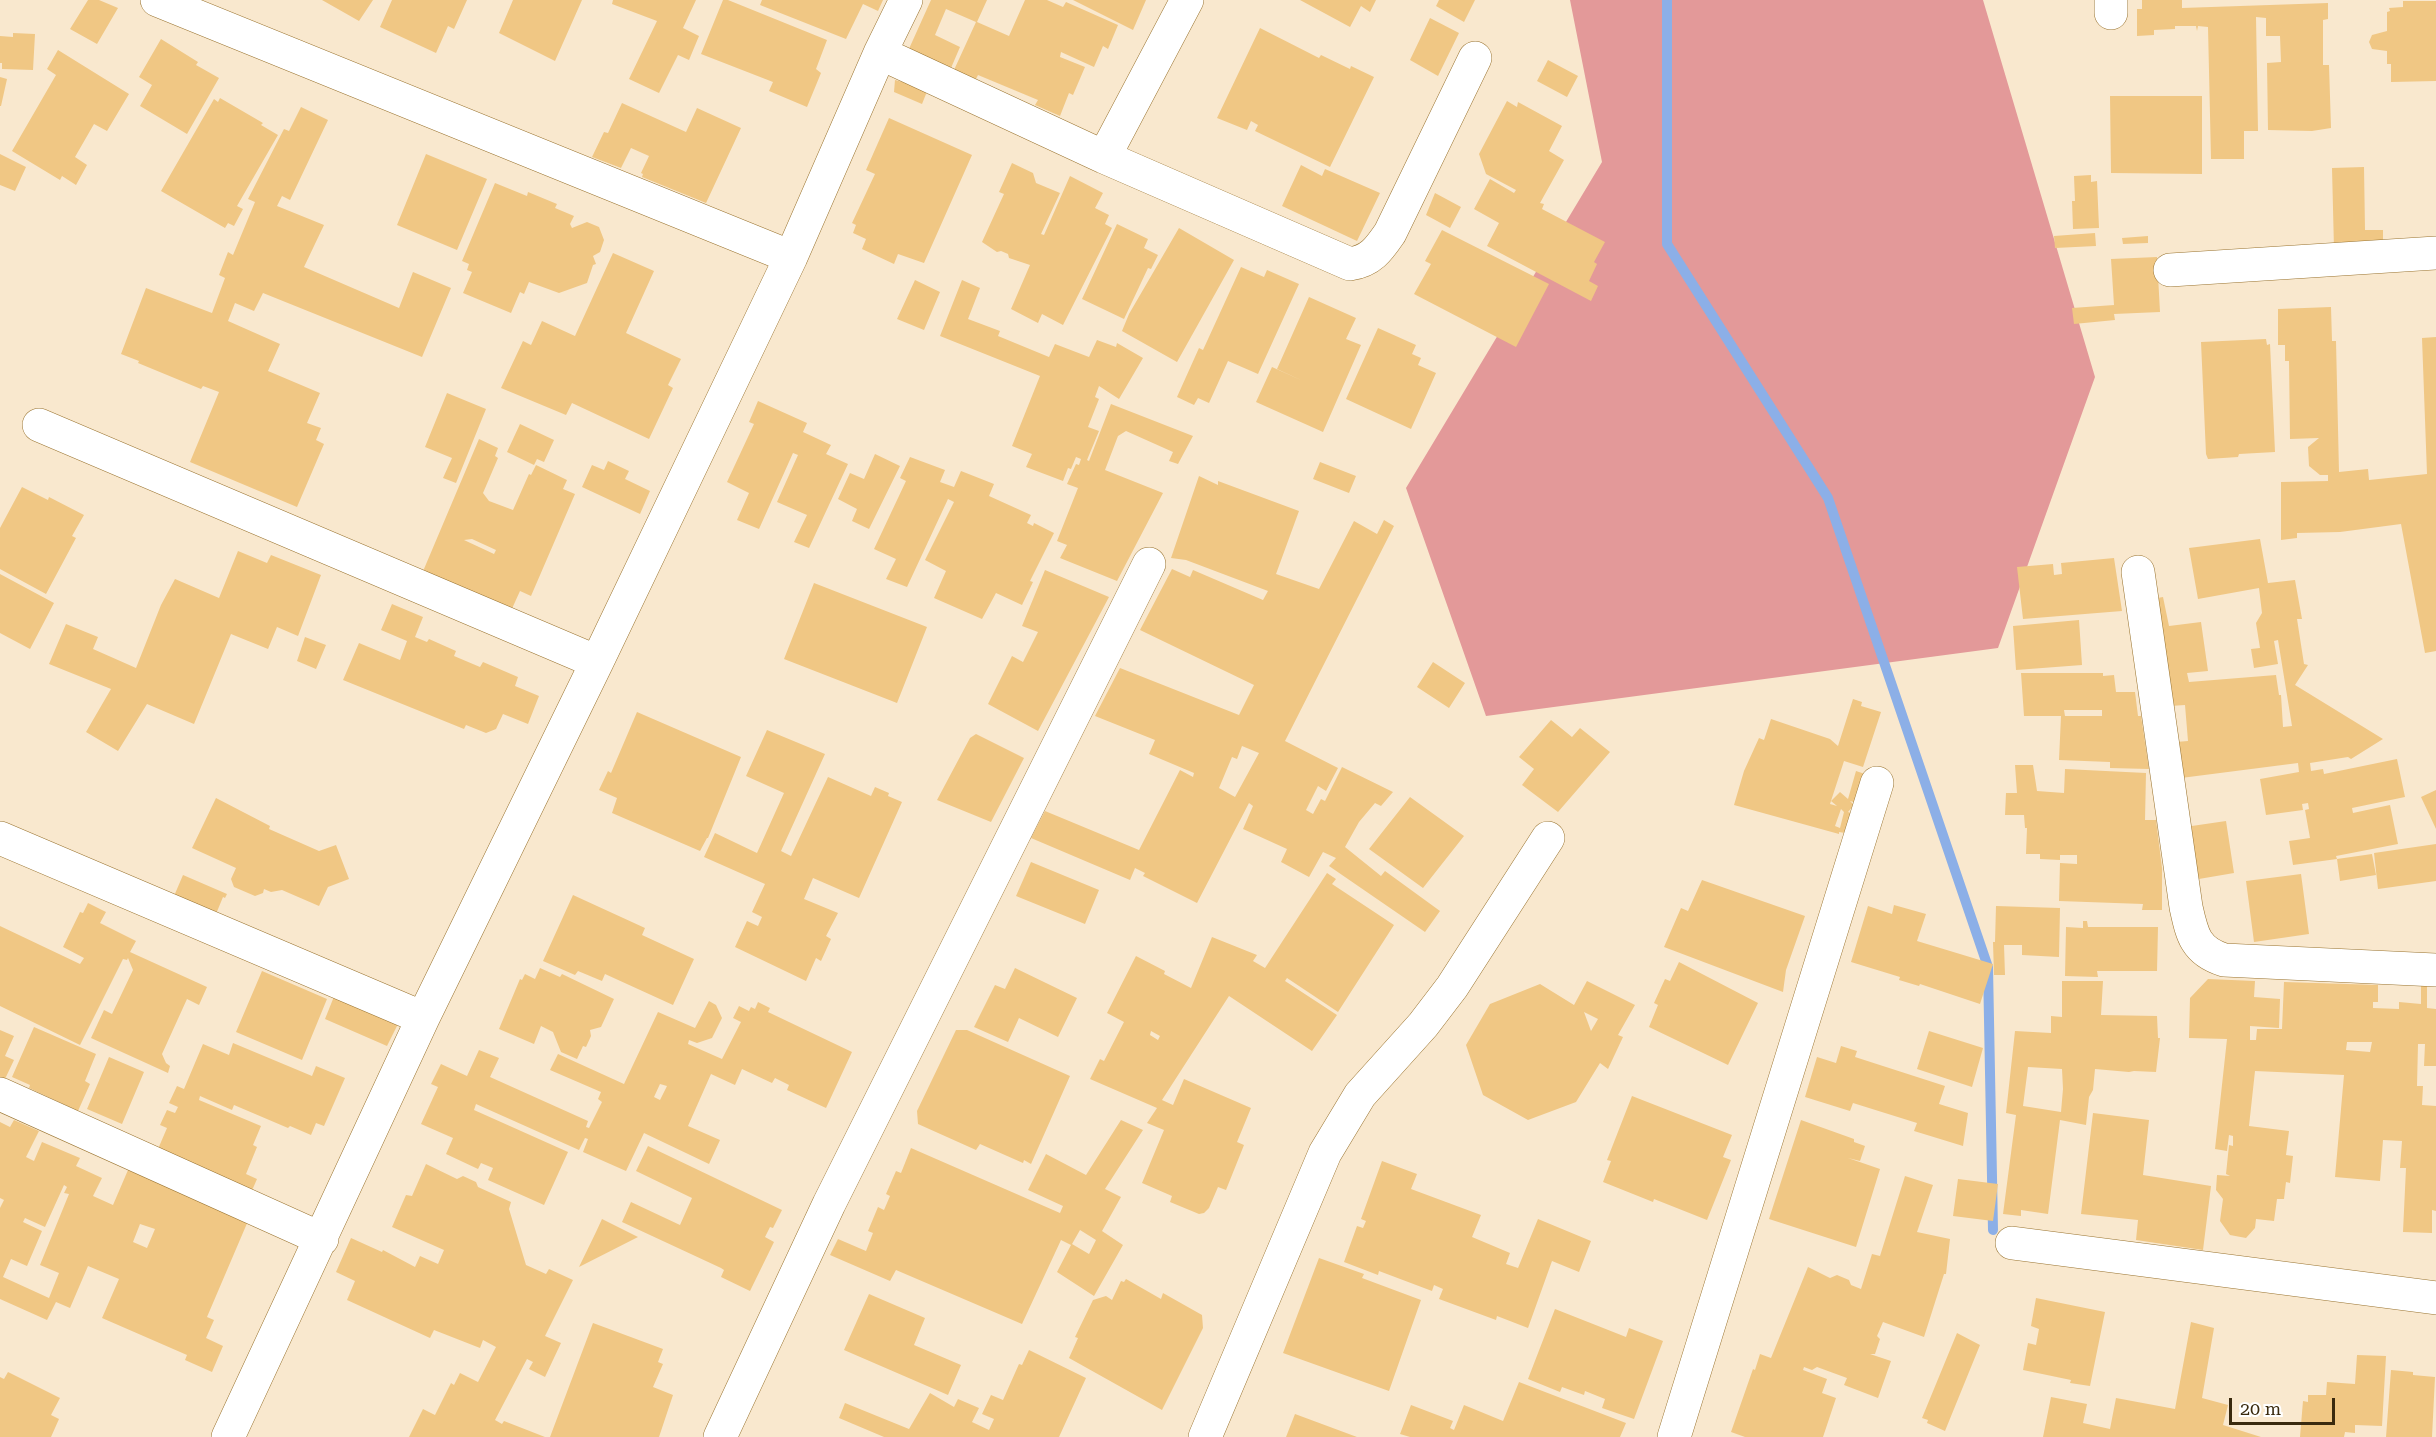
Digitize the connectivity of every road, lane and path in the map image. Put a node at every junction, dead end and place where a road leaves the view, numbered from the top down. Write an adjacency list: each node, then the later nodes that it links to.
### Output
1 (157, 0): 8 (street)
2 (906, 0): 4 (street)
3 (1187, 0): 6 (street)
4 (880, 53): 6 (street); 8 (street)
5 (1475, 58): 6 (street)
6 (1104, 157)
7 (2436, 253): 9 (street)
8 (791, 257): 13 (street)
9 (2170, 270)
10 (39, 425): 13 (street)
11 (1149, 564): 24 (street)
12 (2138, 572): 17 (street)
13 (597, 662): 18 (street)
14 (1877, 783): 26 (street)
15 (0, 838): 18 (street)
16 (1548, 838): 25 (street)
17 (2436, 970)
18 (423, 1018): 20 (street)
19 (0, 1094): 20 (street)
20 (321, 1239): 23 (street)
21 (2012, 1243): 22 (street)
22 (2436, 1298)
23 (228, 1437)
24 (720, 1437)
25 (1205, 1437)
26 (1674, 1437)

